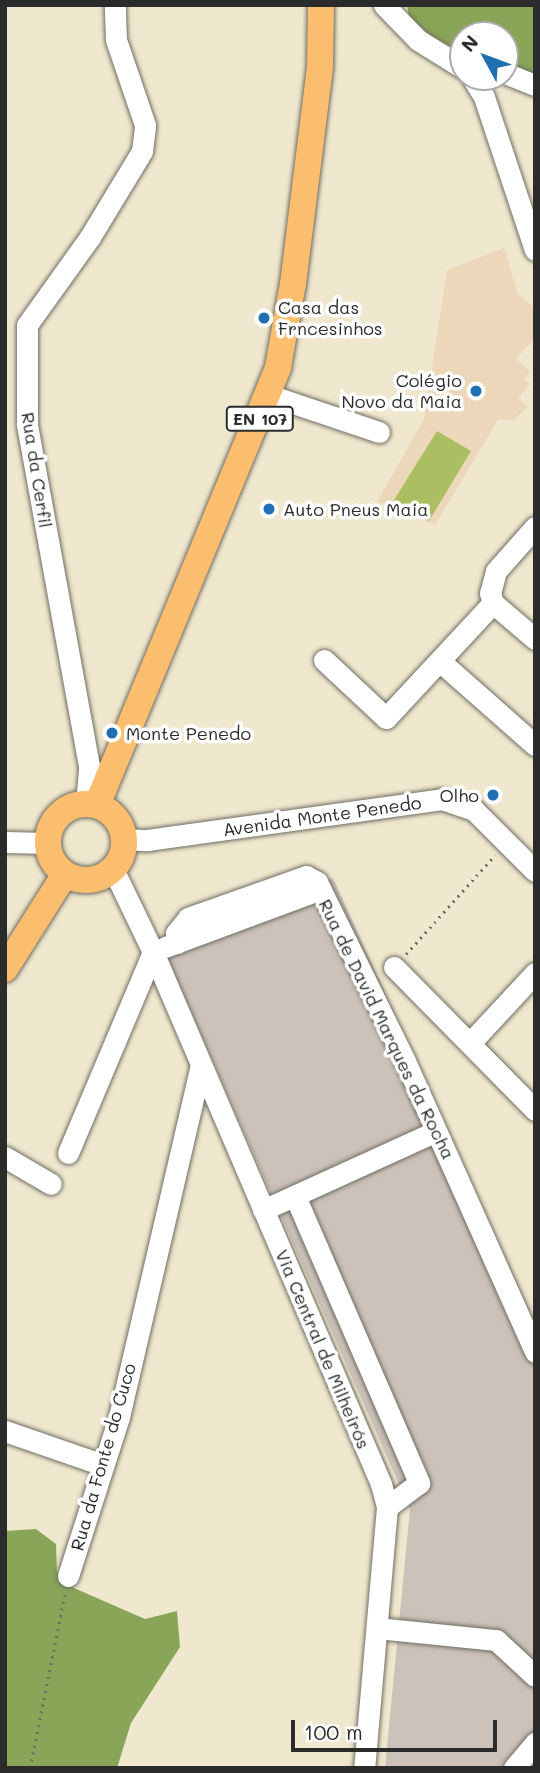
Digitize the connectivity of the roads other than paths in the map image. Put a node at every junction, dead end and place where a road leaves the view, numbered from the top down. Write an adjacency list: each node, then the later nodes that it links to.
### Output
1 (115, 5): 15 (street, Rua da Cerfil)
2 (321, 5): 7 (main road, EN 107)
3 (384, 5): 4 (street)
4 (449, 59)
5 (480, 91): 6 (street)
6 (535, 250)
7 (269, 395): 8 (street); 15 (main road, EN 107)
8 (379, 432)
9 (535, 527): 10 (street)
10 (493, 603): 11 (street); 13 (street)
11 (535, 639)
12 (324, 660): 13 (street)
13 (442, 663): 14 (street)
14 (535, 745)
15 (92, 805): 16 (main road); 18 (main road)
16 (124, 838): 19 (main road); 20 (street, Avenida Monte Penedo)
17 (5, 842): 18 (street)
18 (48, 842): 21 (main road)
19 (113, 869): 21 (main road); 22 (street, Via Central de Milheirós)
20 (535, 872)
21 (65, 874): 24 (main road)
22 (153, 952): 27 (street, Via Central de Milheirós); 29 (street, Rua de David Marques da Rocha); 30 (street)
23 (394, 967): 26 (street)
24 (5, 969)
25 (535, 973): 26 (street)
26 (470, 1043): 28 (street)
27 (201, 1066): 34 (street, Via Central de Milheirós); 37 (street, Rua da Fonte do Cuco)
28 (535, 1110)
29 (436, 1131): 33 (street); 35 (street, Rua de David Marques da Rocha)
30 (68, 1153)
31 (5, 1157): 32 (street)
32 (51, 1184)
33 (295, 1196): 34 (street); 38 (street)
34 (263, 1210): 38 (street, Via Central de Milheirós)
35 (535, 1352)
36 (5, 1431): 37 (street)
37 (103, 1465): 39 (street, Rua da Fonte do Cuco)
38 (387, 1507): 40 (street, Via Central de Milheirós)
39 (68, 1576)
40 (377, 1628): 41 (street); 43 (street, Via Central de Milheirós)
41 (535, 1676)
42 (535, 1743): 44 (street)
43 (364, 1768)
44 (514, 1768)

